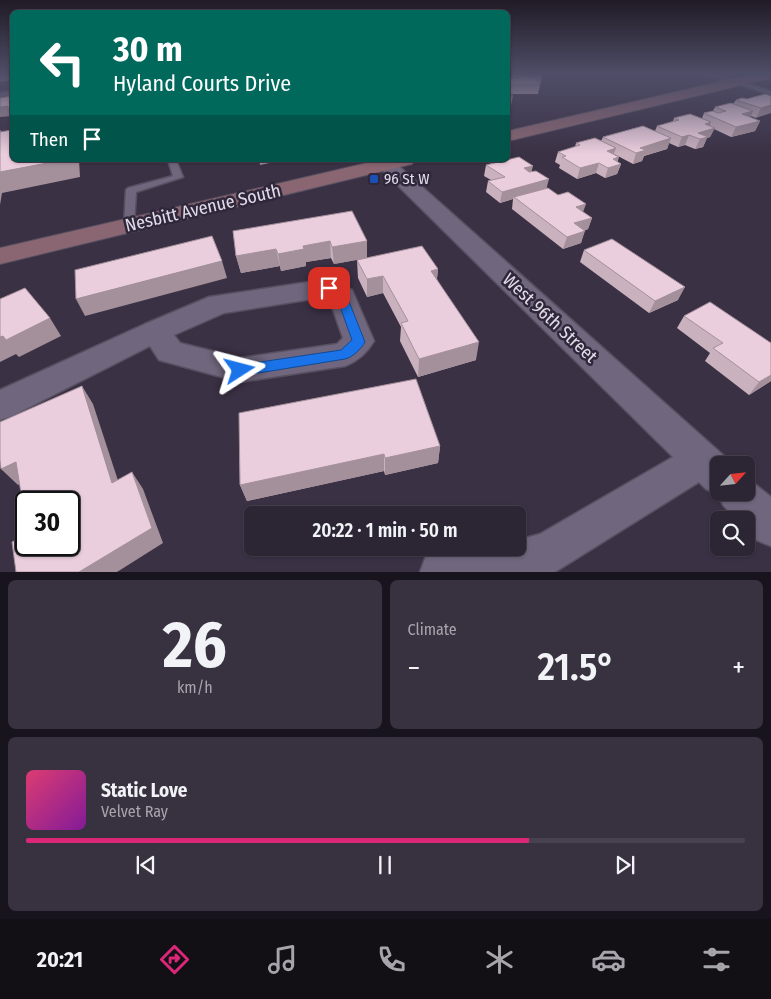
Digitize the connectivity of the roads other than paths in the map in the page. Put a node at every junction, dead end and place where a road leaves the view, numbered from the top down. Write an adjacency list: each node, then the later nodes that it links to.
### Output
1 (657, 101): 2 (street)
2 (510, 136)
3 (173, 162): 5 (lane)
4 (390, 162): 5 (street, Nesbitt Avenue South); 9 (street, West 96th Street)
5 (129, 226): 6 (street, Nesbitt Avenue South)
6 (0, 256)
7 (156, 331): 7 (street); 8 (street)
8 (0, 406)
9 (710, 467)
10 (710, 469): 13 (street)
11 (747, 501): 12 (street)
12 (771, 524)
13 (442, 572)

